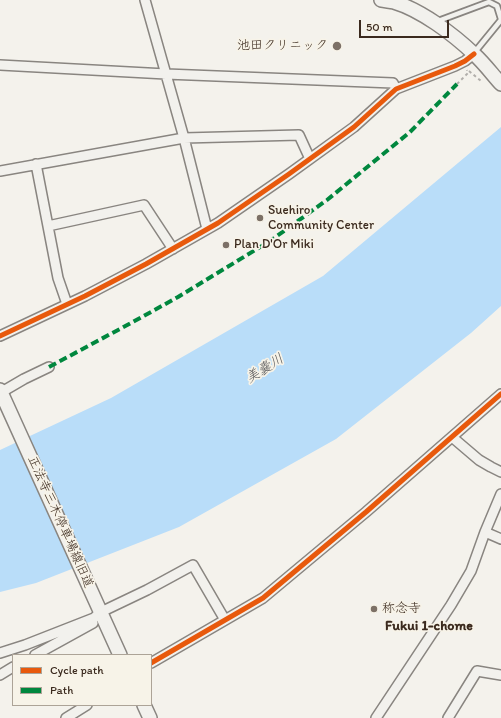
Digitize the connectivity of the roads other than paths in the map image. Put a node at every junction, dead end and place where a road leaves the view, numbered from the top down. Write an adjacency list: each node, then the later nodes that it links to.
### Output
1 (145, 0): 7 (street)
2 (389, 1): 4 (street)
3 (501, 19): 4 (lane); 5 (lane)
4 (434, 22): 5 (street)
5 (478, 58): 8 (street); 9 (street)
6 (0, 65): 7 (street)
7 (166, 74): 9 (street); 10 (street)
8 (501, 84)
9 (396, 89): 11 (street)
10 (184, 138): 11 (street); 12 (street); 15 (street)
11 (310, 158): 15 (street)
12 (36, 164): 13 (street); 14 (street)
13 (0, 171)
14 (48, 226): 16 (street); 17 (street)
15 (207, 229): 16 (street)
16 (173, 249): 17 (street)
17 (67, 304): 18 (street)
18 (0, 335)
19 (49, 367): 20 (street)
20 (1, 394): 27 (street, 正法寺三木停車場線旧道)
21 (501, 394): 22 (street)
22 (452, 437): 23 (street); 28 (street)
23 (501, 472)
24 (501, 494): 25 (street)
25 (485, 532): 26 (street); 40 (street)
26 (501, 538)
27 (97, 615): 28 (street); 29 (street); 30 (street); 31 (street, 正法寺三木停車場線旧道)
28 (224, 620): 32 (street)
29 (0, 653)
30 (37, 654)
31 (119, 654)
32 (152, 662)
33 (12, 668): 34 (street)
34 (0, 675)
35 (501, 675): 41 (street)
36 (85, 706): 38 (street)
37 (144, 706): 39 (street)
38 (66, 718)
39 (150, 718)
40 (376, 718)
41 (448, 718)

